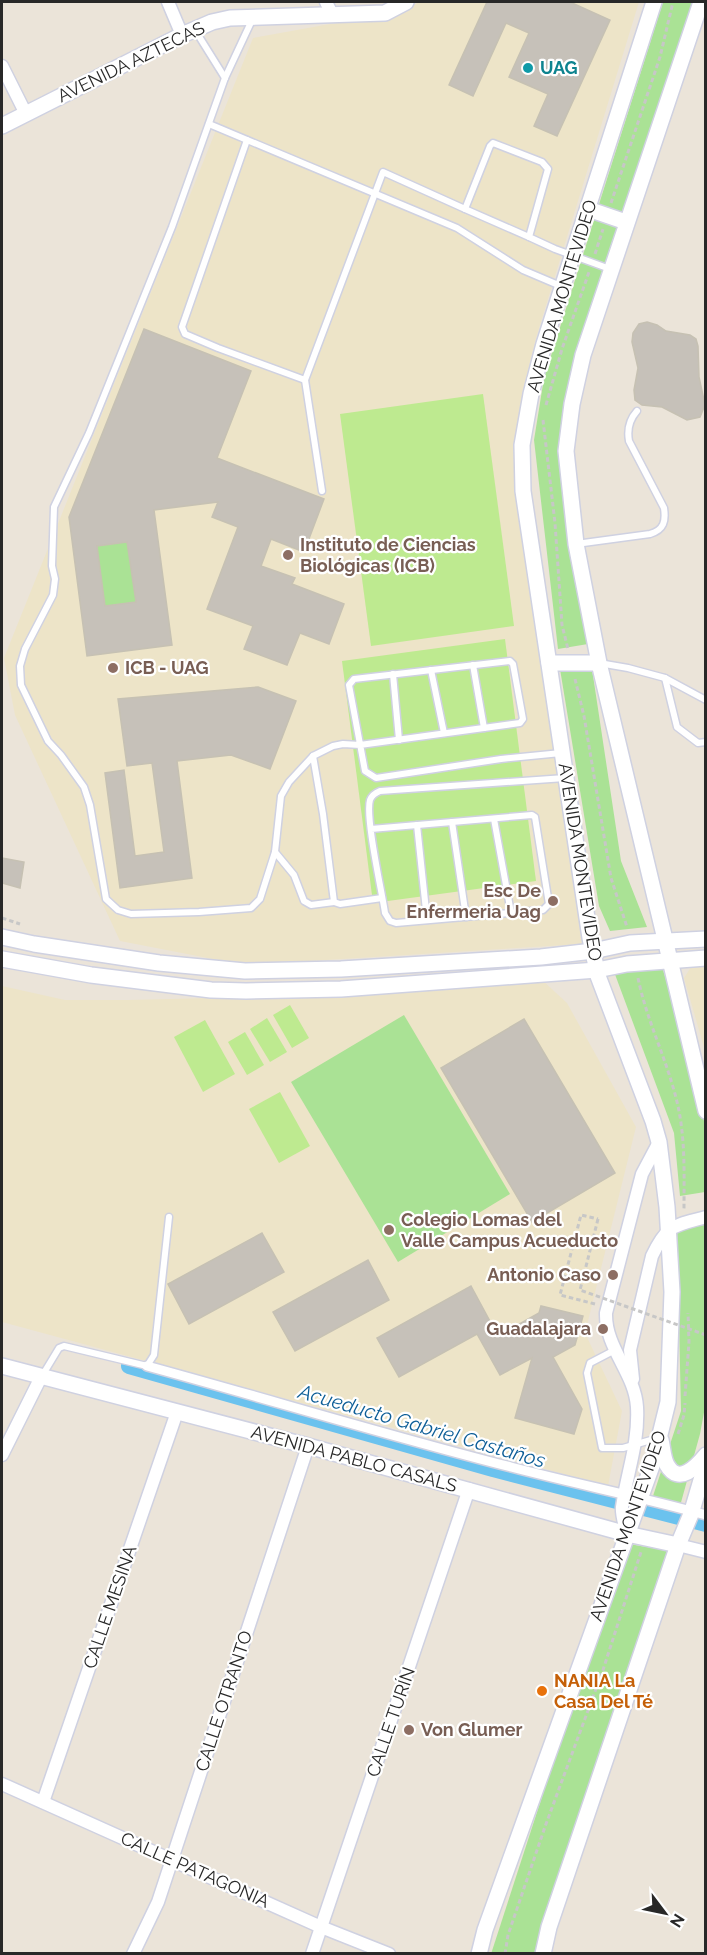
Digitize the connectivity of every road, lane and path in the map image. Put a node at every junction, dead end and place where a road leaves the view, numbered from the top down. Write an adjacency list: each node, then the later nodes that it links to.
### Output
1 (168, 2): 7 (street)
2 (406, 2): 5 (street, AVENIDA AZTECAS)
3 (654, 2): 16 (street, AVENIDA MONTEVIDEO)
4 (701, 2): 17 (street, AVENIDA MONTEVIDEO)
5 (329, 8): 6 (street, AVENIDA AZTECAS)
6 (254, 16): 7 (street, AVENIDA AZTECAS); 9 (lane)
7 (188, 32): 9 (lane); 10 (street, AVENIDA AZTECAS)
8 (2, 66): 10 (street)
9 (225, 78): 11 (lane)
10 (26, 114): 12 (street, AVENIDA AZTECAS)
11 (209, 124): 13 (lane); 47 (lane)
12 (2, 126)
13 (247, 140): 14 (lane); 22 (lane)
14 (374, 194): 15 (lane); 21 (lane); 22 (lane)
15 (465, 209): 18 (lane); 18 (lane)
16 (588, 209): 17 (street); 19 (street, AVENIDA MONTEVIDEO)
17 (626, 222): 20 (street, AVENIDA MONTEVIDEO)
18 (529, 237): 19 (lane)
19 (573, 256): 20 (lane); 21 (street, AVENIDA MONTEVIDEO)
20 (611, 269): 25 (street, AVENIDA MONTEVIDEO)
21 (564, 287): 26 (street, AVENIDA MONTEVIDEO)
22 (305, 380): 24 (lane)
23 (637, 411): 25 (lane)
24 (322, 491)
25 (576, 544): 27 (street, AVENIDA MONTEVIDEO)
26 (549, 663): 27 (street); 38 (street, AVENIDA MONTEVIDEO)
27 (599, 663): 31 (lane); 59 (street, AVENIDA MONTEVIDEO)
28 (473, 665): 29 (lane); 33 (lane); 33 (lane)
29 (430, 670): 30 (lane); 34 (lane)
30 (393, 674): 35 (lane); 37 (lane)
31 (665, 678): 32 (lane); 36 (lane)
32 (705, 700)
33 (484, 728): 34 (lane)
34 (444, 733): 35 (lane)
35 (399, 740): 37 (lane)
36 (705, 742)
37 (360, 745): 39 (lane); 40 (lane)
38 (562, 753): 40 (lane); 41 (street, AVENIDA MONTEVIDEO)
39 (313, 756): 47 (lane); 49 (lane)
40 (376, 778): 42 (lane)
41 (566, 778): 42 (lane); 60 (street, AVENIDA MONTEVIDEO)
42 (380, 791): 46 (lane)
43 (494, 819): 44 (lane); 50 (lane); 50 (lane)
44 (452, 822): 45 (lane); 51 (lane)
45 (417, 825): 46 (lane); 53 (lane)
46 (371, 829): 48 (lane)
47 (275, 852): 49 (lane)
48 (382, 898): 49 (lane); 53 (lane)
49 (334, 902)
50 (511, 913): 51 (lane)
51 (466, 917): 53 (lane)
52 (2, 918): 54 (path)
53 (427, 920)
54 (22, 924)
55 (627, 928): 56 (path)
56 (618, 931)
57 (2, 938): 64 (street)
58 (705, 939): 59 (street)
59 (666, 942): 60 (street); 63 (street, AVENIDA MONTEVIDEO)
60 (593, 951): 64 (street); 65 (street, AVENIDA MONTEVIDEO)
61 (705, 958): 63 (street)
62 (2, 959): 66 (street)
63 (670, 961): 65 (street); 67 (street, AVENIDA MONTEVIDEO)
64 (214, 969): 66 (street)
65 (597, 970): 66 (street); 68 (street, AVENIDA MONTEVIDEO)
66 (211, 990)
67 (705, 1111)
68 (658, 1142): 71 (street, AVENIDA MONTEVIDEO); 72 (street)
69 (169, 1216): 77 (lane)
70 (705, 1217): 71 (street)
71 (669, 1228): 75 (street); 81 (street, AVENIDA MONTEVIDEO)
72 (608, 1307): 73 (path, bridge); 74 (street)
73 (705, 1335)
74 (615, 1350): 75 (lane); 79 (street); 82 (lane)
75 (630, 1350): 79 (street)
76 (2, 1366): 78 (street, AVENIDA PABLO CASALS)
77 (147, 1366): 78 (lane); 88 (street)
78 (41, 1377): 80 (street, AVENIDA PABLO CASALS); 84 (street)
79 (634, 1388): 82 (street)
80 (177, 1412): 83 (street, AVENIDA PABLO CASALS); 94 (street, CALLE MESINA)
81 (661, 1437): 82 (lane); 85 (street); 88 (street, AVENIDA MONTEVIDEO)
82 (636, 1443): 88 (street)
83 (308, 1446): 87 (street, AVENIDA PABLO CASALS); 95 (street, CALLE OTRANTO)
84 (2, 1455)
85 (705, 1455)
86 (705, 1463): 89 (street)
87 (469, 1490): 90 (street, AVENIDA PABLO CASALS); 96 (street, CALLE TURÍN)
88 (633, 1497): 89 (street); 90 (street, AVENIDA MONTEVIDEO)
89 (698, 1513): 91 (street)
90 (627, 1534): 91 (street, AVENIDA PABLO CASALS); 100 (street, AVENIDA MONTEVIDEO)
91 (678, 1545): 92 (street, AVENIDA PABLO CASALS); 101 (street)
92 (705, 1552)
93 (2, 1784): 94 (street, CALLE PATAGONIA)
94 (43, 1802): 95 (street, CALLE PATAGONIA)
95 (172, 1859): 96 (street, CALLE PATAGONIA); 97 (street, CALLE OTRANTO)
96 (321, 1927): 98 (street, CALLE TURÍN); 99 (street, CALLE PATAGONIA)
97 (133, 1953)
98 (312, 1953)
99 (389, 1953)
100 (479, 1953)
101 (543, 1953)

